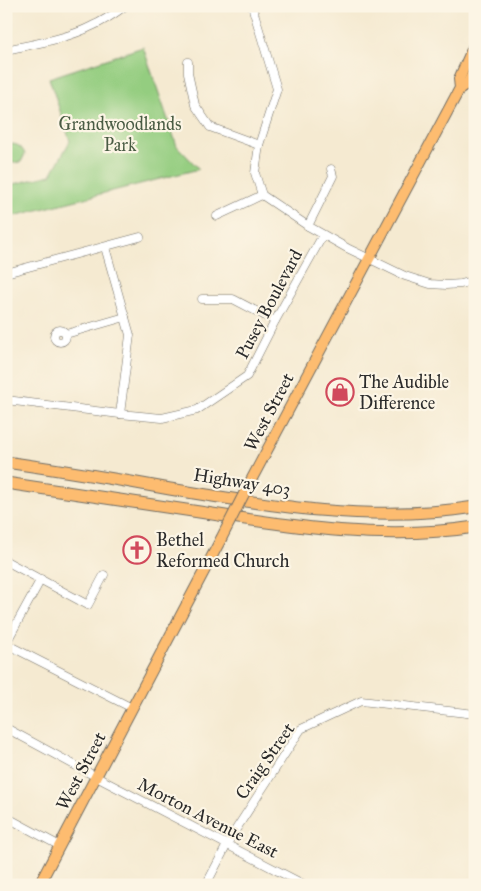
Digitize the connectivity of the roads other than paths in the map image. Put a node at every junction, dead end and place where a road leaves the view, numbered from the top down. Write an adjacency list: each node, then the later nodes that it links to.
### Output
1 (125, 6): 4 (street)
2 (252, 6): 8 (street)
3 (475, 43): 7 (main road, West Street)
4 (6, 50)
5 (188, 62): 8 (street)
6 (475, 70): 7 (main road, West Street)
7 (460, 88): 16 (main road, West Street)
8 (260, 145): 10 (street)
9 (331, 169): 12 (street)
10 (262, 195): 11 (street); 12 (street)
11 (217, 216)
12 (308, 226): 13 (street)
13 (323, 235): 16 (street); 21 (street, Pusey Boulevard)
14 (140, 237): 15 (street)
15 (105, 247): 17 (street); 20 (street)
16 (369, 258): 18 (street); 33 (main road, West Street, bridge)
17 (6, 274)
18 (475, 280)
19 (202, 299): 21 (street)
20 (125, 317): 22 (street); 24 (street)
21 (275, 321): 24 (street, Pusey Boulevard)
22 (66, 334)
23 (6, 400): 24 (street, Pusey Boulevard)
24 (120, 414)
25 (6, 462): 27 (highway, Highway 403)
26 (6, 483): 28 (highway, Highway 403)
27 (475, 507)
28 (475, 528)
29 (6, 561): 31 (street)
30 (104, 574): 31 (street)
31 (40, 579): 32 (street)
32 (6, 644): 33 (street)
33 (132, 708): 36 (main road, West Street)
34 (475, 714): 38 (street, Craig Street)
35 (6, 728): 36 (street, Morton Avenue East)
36 (96, 776): 38 (street, Morton Avenue East); 39 (main road, West Street)
37 (6, 817): 39 (street)
38 (226, 845): 41 (street, Craig Street); 42 (street, Morton Avenue East)
39 (60, 846): 40 (main road, West Street)
40 (39, 885)
41 (206, 885)
42 (305, 885)

